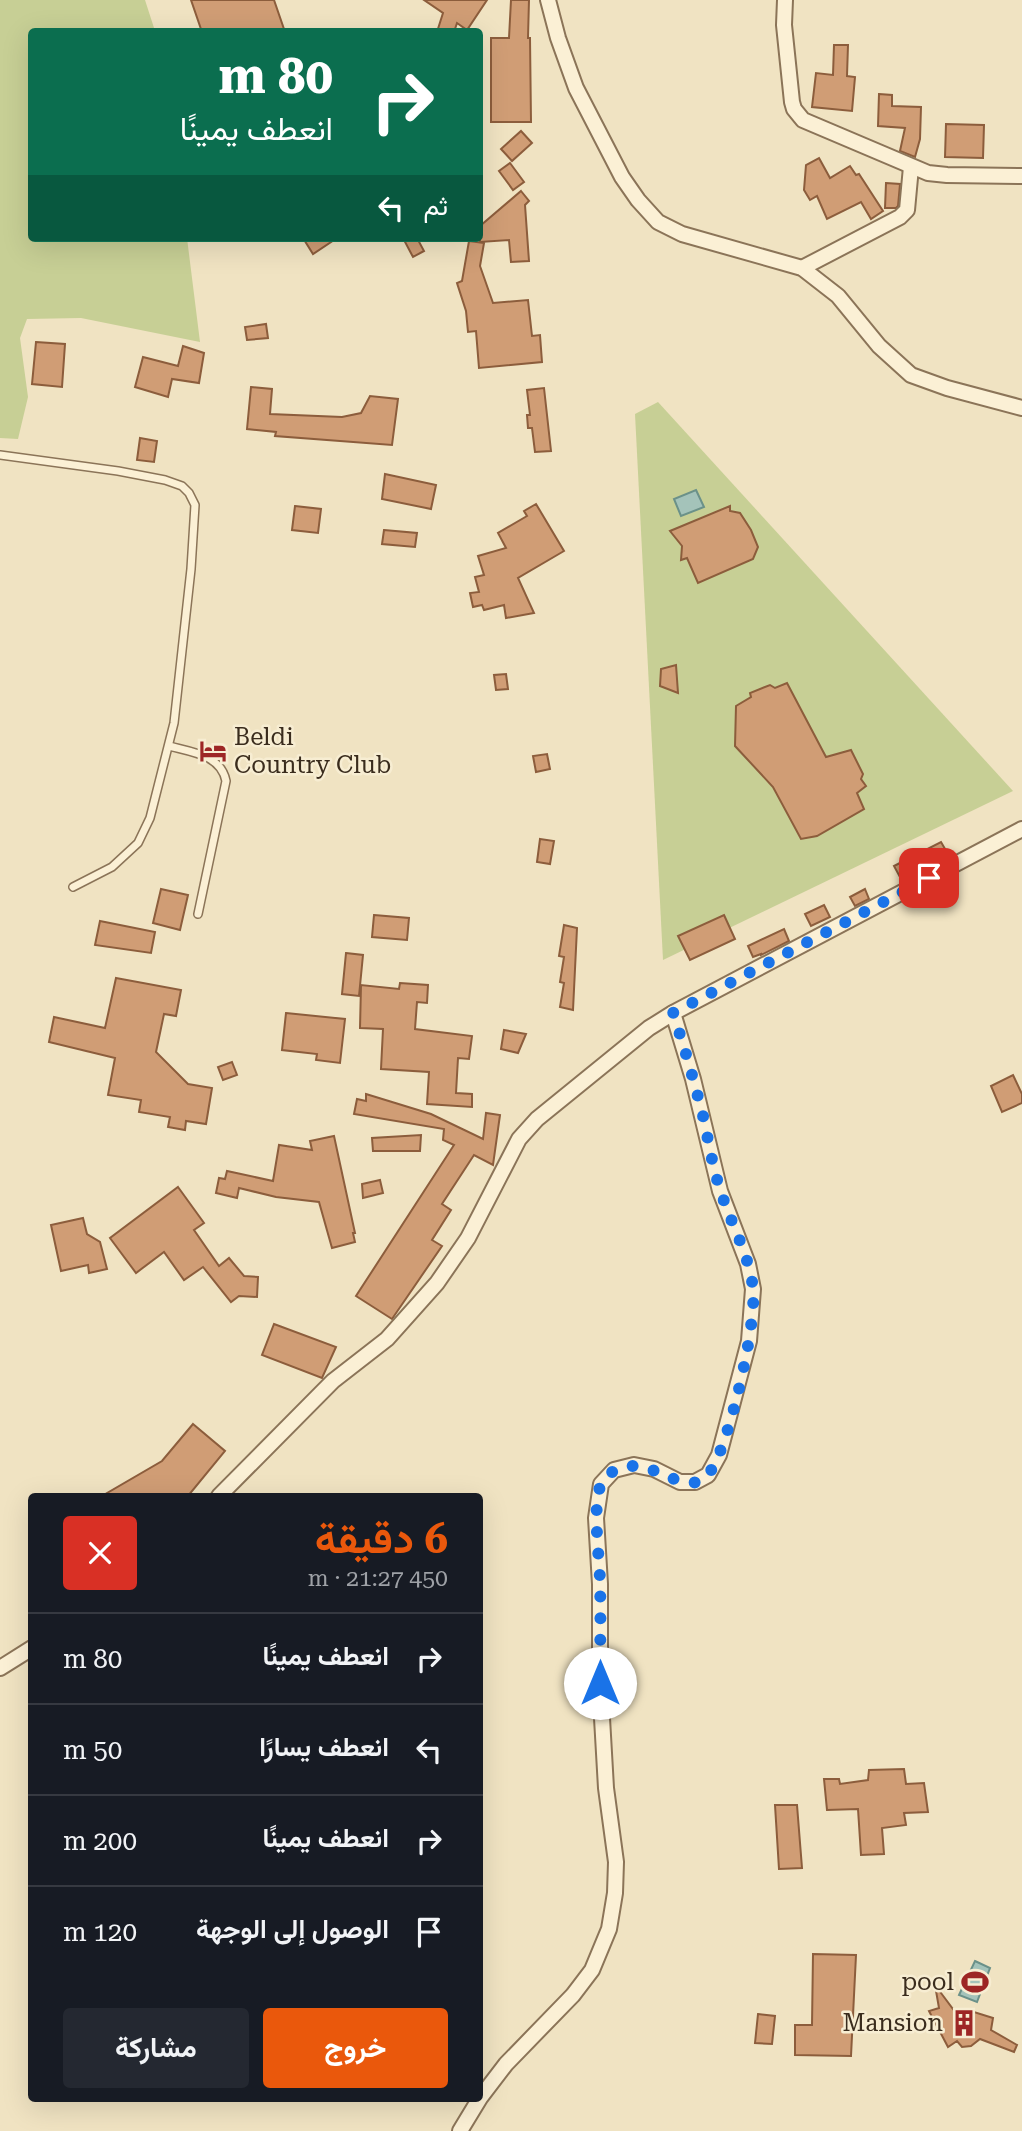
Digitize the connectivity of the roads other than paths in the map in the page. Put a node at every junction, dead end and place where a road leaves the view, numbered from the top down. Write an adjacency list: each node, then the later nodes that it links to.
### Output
1 (548, 0): 5 (street)
2 (785, 0): 3 (street)
3 (911, 167): 4 (street); 5 (street)
4 (1022, 176)
5 (802, 268): 6 (street)
6 (1022, 408)
7 (0, 455): 8 (lane)
8 (169, 746): 10 (lane); 11 (lane)
9 (1022, 829): 12 (street)
10 (73, 887)
11 (198, 914)
12 (673, 1013): 13 (street); 16 (street)
13 (222, 1493)
14 (28, 1650): 15 (street)
15 (0, 1668)
16 (483, 2094)
17 (478, 2102): 18 (street)
18 (460, 2131)

